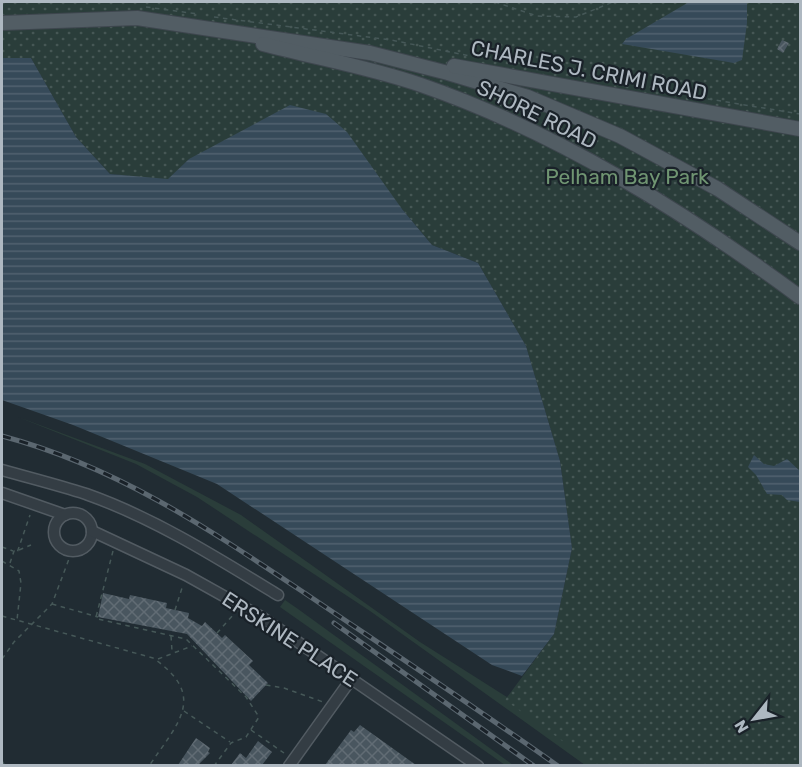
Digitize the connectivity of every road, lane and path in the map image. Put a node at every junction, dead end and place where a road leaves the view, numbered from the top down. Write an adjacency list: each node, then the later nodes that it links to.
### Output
1 (150, 2): 4 (path)
2 (495, 2): 3 (path)
3 (613, 2)
4 (149, 6)
5 (2, 23): 6 (main road, SHORE ROAD)
6 (226, 33): 7 (main road, SHORE ROAD); 10 (main road, SHORE ROAD)
7 (370, 53): 8 (main road, CHARLES J. CRIMI ROAD); 9 (main road, SHORE ROAD)
8 (801, 129)
9 (801, 243)
10 (801, 297)
11 (2, 470): 25 (street)
12 (2, 493): 13 (street)
13 (34, 504): 14 (street); 19 (path)
14 (65, 515): 15 (street, ERSKINE PLACE); 20 (street)
15 (92, 531): 16 (street, ERSKINE PLACE); 20 (street)
16 (115, 541): 24 (street, ERSKINE PLACE); 30 (path)
17 (31, 545): 19 (path)
18 (2, 547): 21 (path)
19 (18, 550): 21 (path)
20 (72, 551): 26 (path)
21 (14, 552): 23 (path)
22 (2, 561): 23 (path)
23 (9, 564): 31 (path)
24 (186, 575): 27 (street, ERSKINE PLACE); 28 (path)
25 (278, 595)
26 (52, 604): 30 (path); 32 (path)
27 (242, 605): 33 (path); 39 (street, ERSKINE PLACE)
28 (175, 610)
29 (2, 616): 31 (path)
30 (97, 617): 34 (path)
31 (17, 621): 32 (path)
32 (30, 624): 37 (path); 38 (path)
33 (217, 633)
34 (171, 636): 35 (path); 36 (path)
35 (193, 646): 36 (path); 43 (path)
36 (172, 652): 38 (path)
37 (2, 659)
38 (156, 660): 42 (path)
39 (352, 678): 41 (street); 50 (street, ERSKINE PLACE)
40 (266, 685): 41 (path)
41 (331, 707): 46 (street)
42 (183, 711): 44 (path); 48 (path)
43 (251, 730): 44 (path); 46 (path)
44 (231, 743): 49 (path)
45 (2, 761): 47 (path)
46 (291, 763)
47 (5, 765)
48 (149, 765)
49 (214, 765)
50 (478, 765)

